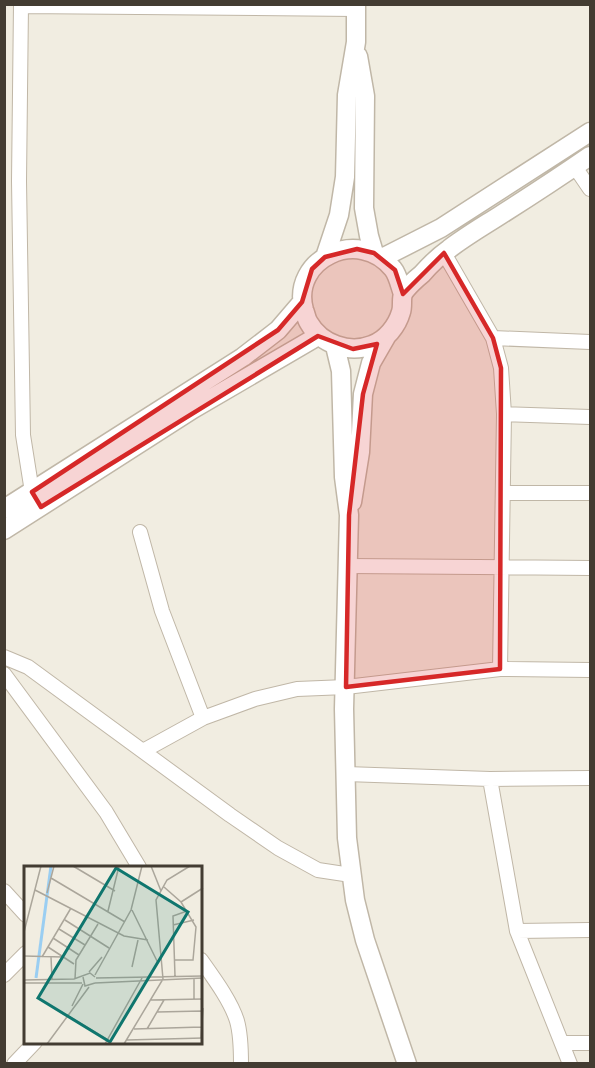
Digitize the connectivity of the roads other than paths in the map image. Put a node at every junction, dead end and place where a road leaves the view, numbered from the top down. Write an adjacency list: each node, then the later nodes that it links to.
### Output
1 (21, 5): 2 (street); 22 (street)
2 (356, 7): 3 (street)
3 (356, 42): 9 (street); 10 (street)
4 (591, 132): 9 (street)
5 (591, 156): 6 (street)
6 (575, 167): 7 (street); 8 (street)
7 (591, 189)
8 (444, 253): 11 (street); 15 (street)
9 (378, 256): 10 (street); 11 (street)
10 (325, 257): 12 (street)
11 (403, 294): 13 (street)
12 (302, 303): 14 (street); 22 (street)
13 (387, 335): 17 (street); 24 (street)
14 (318, 336): 17 (street); 22 (street)
15 (493, 338): 16 (street); 18 (street)
16 (590, 342)
17 (335, 346): 24 (street)
18 (504, 414): 19 (street); 20 (street)
19 (591, 417)
20 (503, 493): 21 (street); 28 (street)
21 (591, 493)
22 (36, 500): 23 (street); 25 (street)
23 (4, 509)
24 (349, 515): 27 (street)
25 (4, 530)
26 (140, 532): 35 (street)
27 (348, 566): 28 (street); 34 (street)
28 (502, 567): 29 (street); 31 (street)
29 (591, 568)
30 (4, 657): 36 (street)
31 (500, 669): 32 (street); 34 (street)
32 (591, 670)
33 (4, 674): 40 (street)
34 (346, 687): 35 (street); 37 (street)
35 (203, 718): 36 (street)
36 (143, 751): 41 (street)
37 (346, 774): 39 (street); 41 (street)
38 (591, 778): 39 (street)
39 (489, 779): 45 (street)
40 (138, 866)
41 (351, 875): 54 (street)
42 (4, 891): 43 (street)
43 (24, 913)
44 (591, 930): 45 (street)
45 (517, 931): 49 (street)
46 (24, 954): 48 (street)
47 (202, 961): 53 (street)
48 (4, 975)
49 (562, 1043): 50 (street); 55 (street)
50 (591, 1043)
51 (33, 1044): 52 (street)
52 (14, 1064)
53 (241, 1064)
54 (407, 1064)
55 (570, 1064)

